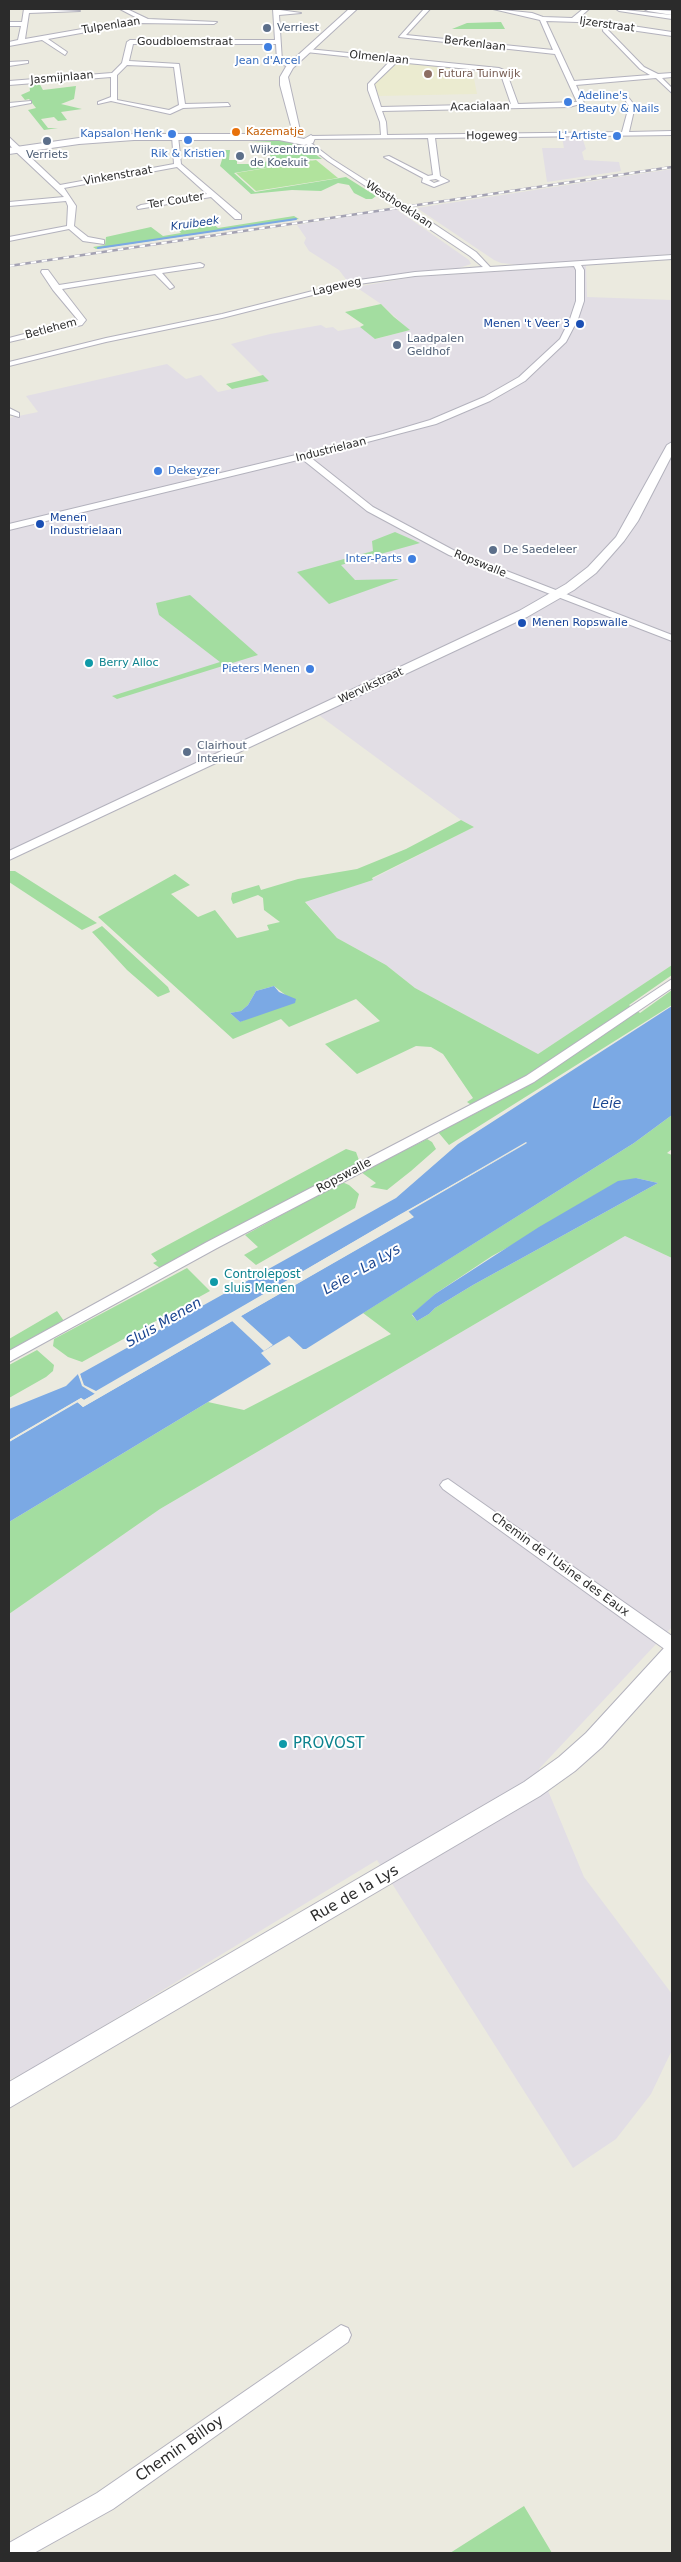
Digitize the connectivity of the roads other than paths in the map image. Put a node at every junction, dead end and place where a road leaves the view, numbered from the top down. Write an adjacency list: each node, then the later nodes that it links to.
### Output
1 (123, 9): 15 (street)
2 (353, 9): 29 (street)
3 (427, 9): 22 (street)
4 (496, 9): 14 (street, Ijzerstraat)
5 (586, 9): 16 (street)
6 (619, 9): 13 (street)
7 (648, 9): 11 (street)
8 (27, 10): 9 (street); 19 (street)
9 (77, 11)
10 (276, 11): 12 (street); 27 (street)
11 (672, 12)
12 (298, 13)
13 (672, 17)
14 (542, 19): 16 (street, Ijzerstraat); 30 (street)
15 (146, 20): 17 (street, Tulpenlaan); 26 (street, Tulpenlaan)
16 (573, 20): 20 (street, Ijzerstraat)
17 (214, 22)
18 (9, 24): 19 (street)
19 (24, 24): 25 (street)
20 (608, 24): 21 (street, Ijzerstraat); 23 (street)
21 (631, 28): 23 (street); 24 (street, Ijzerstraat)
22 (406, 30): 30 (street, Berkenlaan)
23 (608, 33): 38 (street)
24 (672, 34)
25 (22, 38): 26 (street, Tulpenlaan); 28 (street, Tulpenlaan)
26 (43, 38): 31 (street)
27 (279, 42): 35 (street, Goudbloemstraat); 36 (street)
28 (9, 44)
29 (308, 51): 32 (street, Olmenlaan); 36 (street)
30 (557, 52): 43 (street)
31 (65, 53)
32 (396, 59): 52 (street, Olmenlaan); 53 (street)
33 (26, 62): 34 (street)
34 (9, 64)
35 (126, 64): 39 (street); 51 (street)
36 (293, 65): 57 (street)
37 (672, 67): 38 (street)
38 (647, 69): 41 (street)
39 (114, 74): 42 (street, Jasmijnlaan); 46 (street)
40 (672, 75): 41 (street)
41 (657, 76): 43 (street); 44 (street)
42 (9, 83)
43 (573, 83): 52 (street, Acacialaan)
44 (672, 91)
45 (625, 95): 54 (street)
46 (113, 98): 48 (street); 51 (street)
47 (29, 102): 49 (street)
48 (100, 103)
49 (9, 105)
50 (228, 105): 51 (street)
51 (182, 106)
52 (515, 106): 53 (street, Acacialaan)
53 (378, 109): 58 (street)
54 (625, 133): 55 (street, Hogeweg); 59 (street, Hogeweg)
55 (672, 133)
56 (175, 136): 57 (street); 62 (street); 65 (street)
57 (293, 136): 61 (street)
58 (384, 137): 59 (street, Hogeweg); 61 (street, Hogeweg)
59 (431, 137): 64 (street)
60 (9, 139): 62 (street)
61 (309, 140): 79 (street, Westhoeklaan, bridge)
62 (19, 150): 63 (street); 66 (street)
63 (9, 151)
64 (387, 157)
65 (178, 165): 66 (street, Vinkenstraat); 67 (street, Ter Couter)
66 (59, 187): 68 (street)
67 (211, 195): 70 (street, Ter Couter); 71 (street, Ter Couter)
68 (69, 199): 69 (street); 72 (street)
69 (9, 204)
70 (141, 207)
71 (238, 217)
72 (70, 227): 73 (street); 74 (street)
73 (9, 239)
74 (102, 242)
75 (672, 257): 77 (street, Lageweg)
76 (566, 264): 77 (street, Lageweg); 79 (street, Lageweg); 82 (street)
77 (577, 264): 82 (street, Industrielaan)
78 (200, 265): 81 (street)
79 (488, 270): 86 (street, Lageweg)
80 (45, 272): 84 (street, Betlehem)
81 (157, 272): 83 (street); 84 (street)
82 (578, 274): 88 (street, Industrielaan)
83 (170, 287)
84 (56, 288): 85 (street, Betlehem)
85 (9, 340)
86 (9, 364)
87 (672, 445): 90 (street, Wervikstraat)
88 (305, 457): 89 (street, Industrielaan); 90 (street, Ropswalle)
89 (9, 527)
90 (557, 594): 91 (street, Ropswalle); 92 (street, Wervikstraat)
91 (672, 638)
92 (9, 856)
93 (672, 983): 94 (street, Ropswalle)
94 (9, 1358)
95 (448, 1485): 96 (street, Chemin de l'Usine des Eaux)
96 (672, 1645)
97 (672, 1654): 98 (main road, Rue de la Lys)
98 (9, 2096)
99 (341, 2335): 100 (street, Chemin Billoy)
100 (13, 2553)

